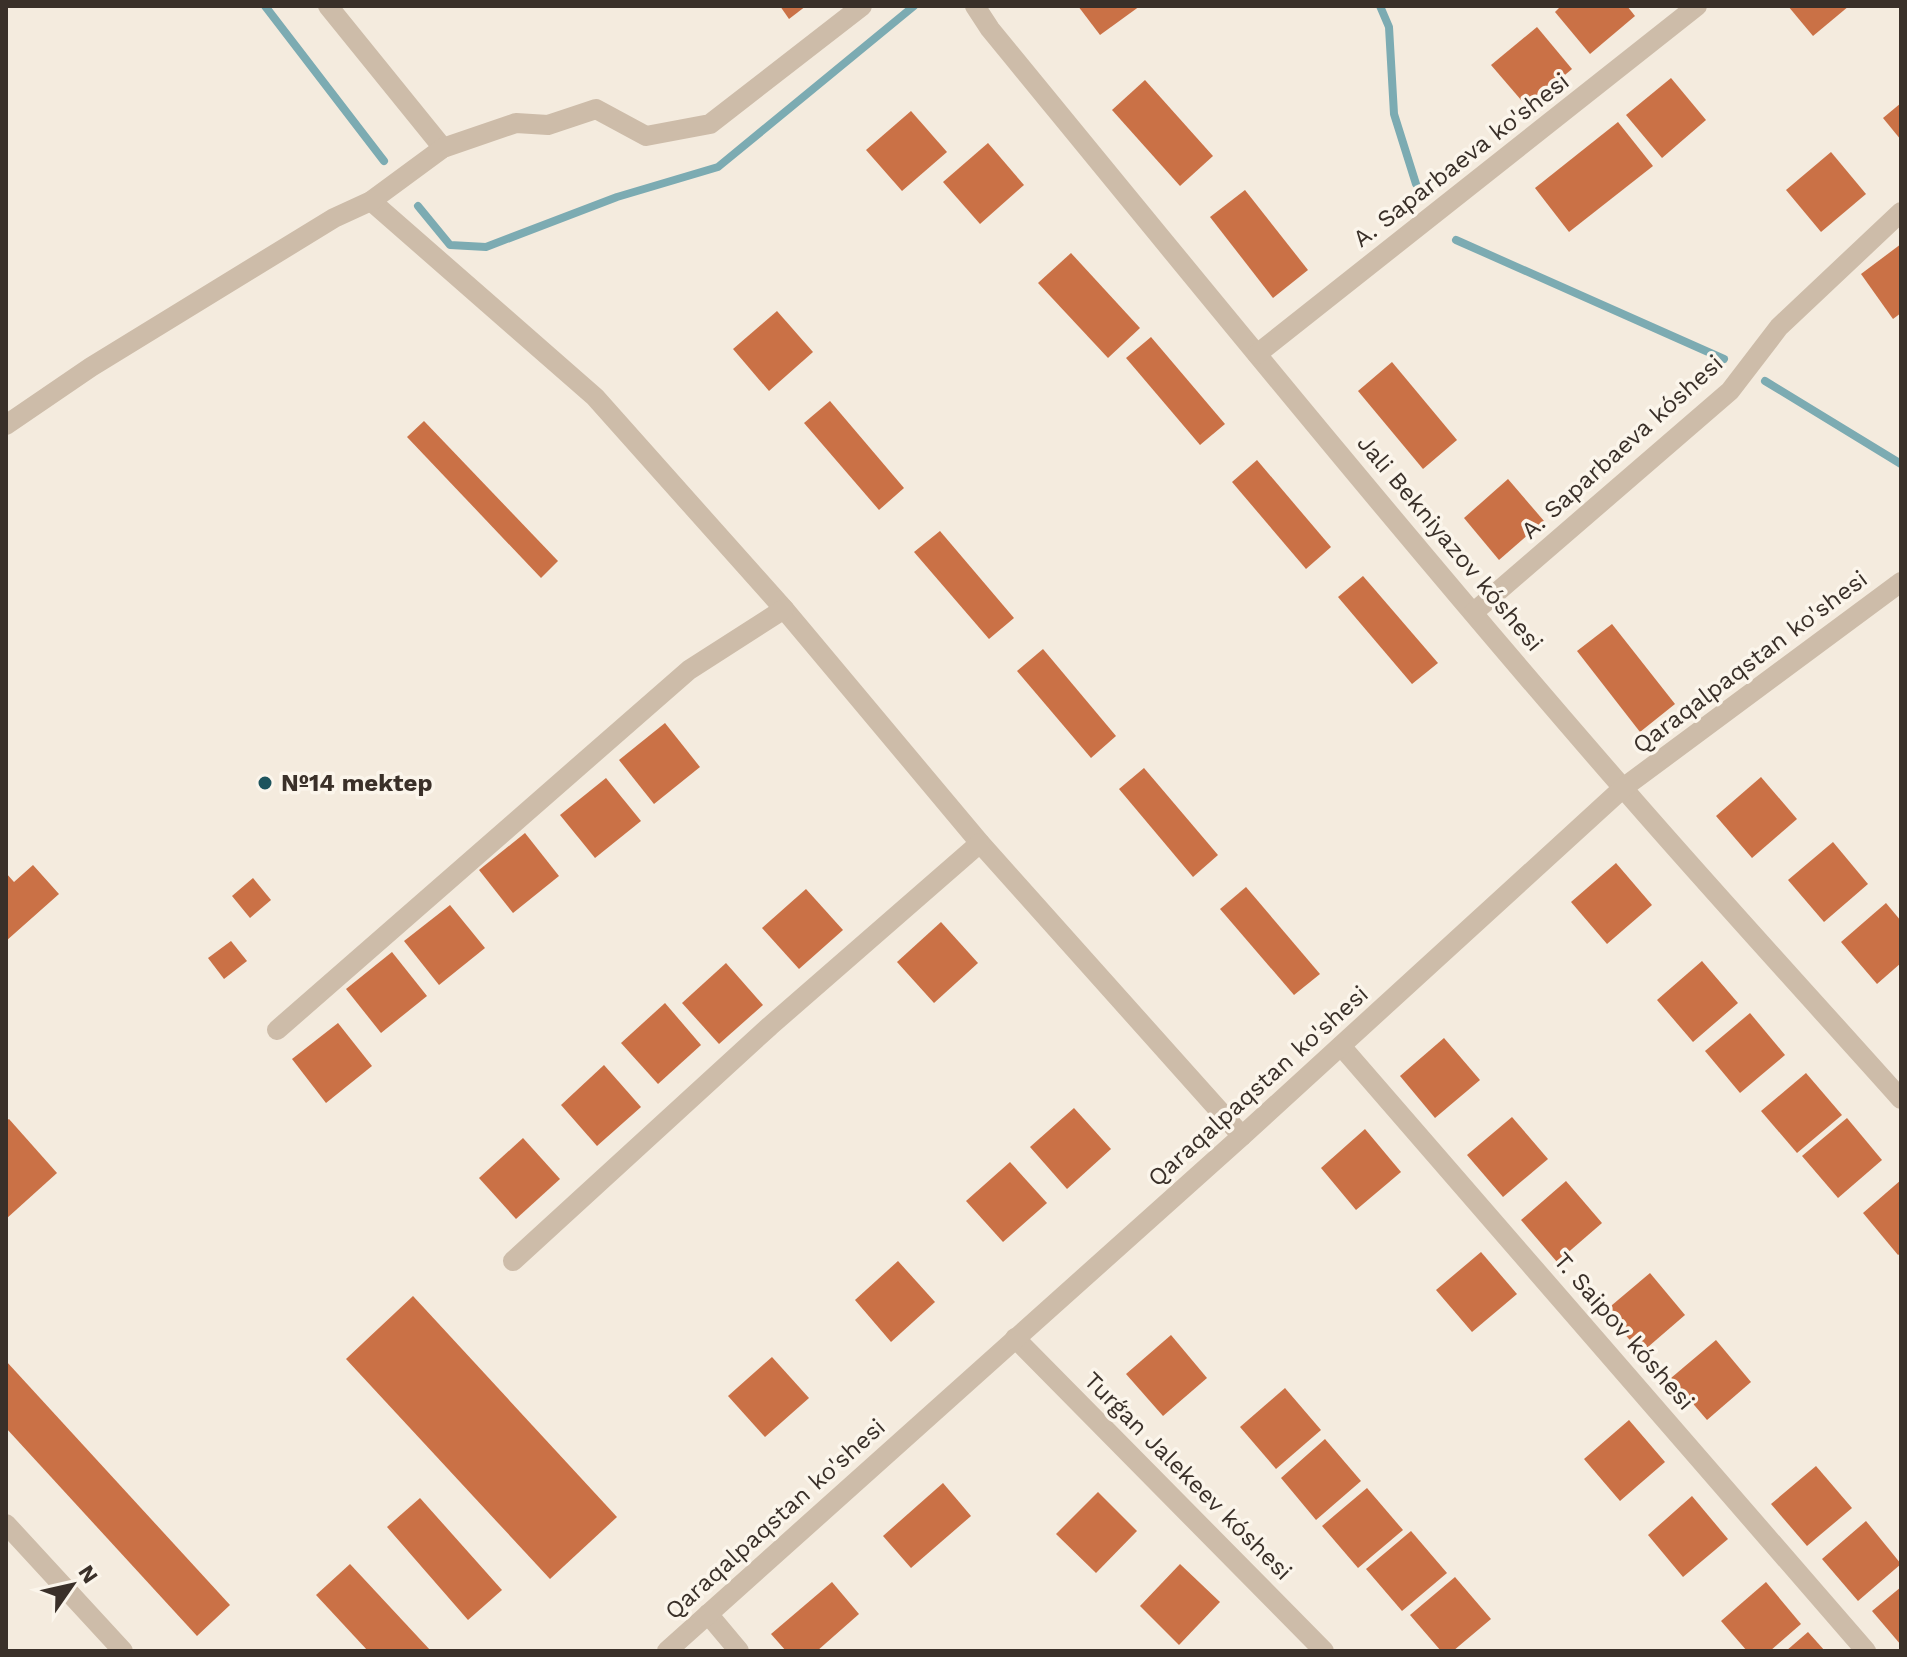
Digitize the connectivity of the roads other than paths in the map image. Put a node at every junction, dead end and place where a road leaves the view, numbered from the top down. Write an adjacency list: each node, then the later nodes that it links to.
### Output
1 (328, 6): 5 (street)
2 (862, 6): 5 (street)
3 (975, 6): 8 (street, Jali Bekniyazov kóshesi)
4 (1697, 6): 8 (street, A. Saparbaeva ko'shesi)
5 (443, 148): 6 (street)
6 (371, 201): 9 (street); 11 (street)
7 (1901, 212): 12 (street, A. Saparbaeva kóshesi)
8 (1257, 354): 12 (street, Jali Bekniyazov kóshesi)
9 (6, 425)
10 (1901, 582): 13 (street, Qaraqalpaqstan ko'shesi)
11 (784, 609): 14 (street); 15 (street)
12 (1474, 612): 13 (street, Jali Bekniyazov kóshesi)
13 (1623, 788): 16 (street, Qaraqalpaqstan ko'shesi); 17 (street, Jali Bekniyazov kóshesi)
14 (980, 843): 18 (street); 19 (street)
15 (277, 1030)
16 (1341, 1046): 18 (street, Qaraqalpaqstan ko'shesi); 27 (street, T. Saipov kóshesi)
17 (1901, 1099)
18 (1242, 1136): 20 (street, Qaraqalpaqstan ko'shesi)
19 (513, 1261)
20 (1015, 1338): 22 (street, Qaraqalpaqstan ko'shesi); 26 (street, Turǵan Jalekeev kóshesi)
21 (6, 1524): 23 (street)
22 (708, 1614): 24 (street, Qaraqalpaqstan ko'shesi); 25 (street)
23 (123, 1651)
24 (667, 1651)
25 (739, 1651)
26 (1324, 1651)
27 (1866, 1651)

